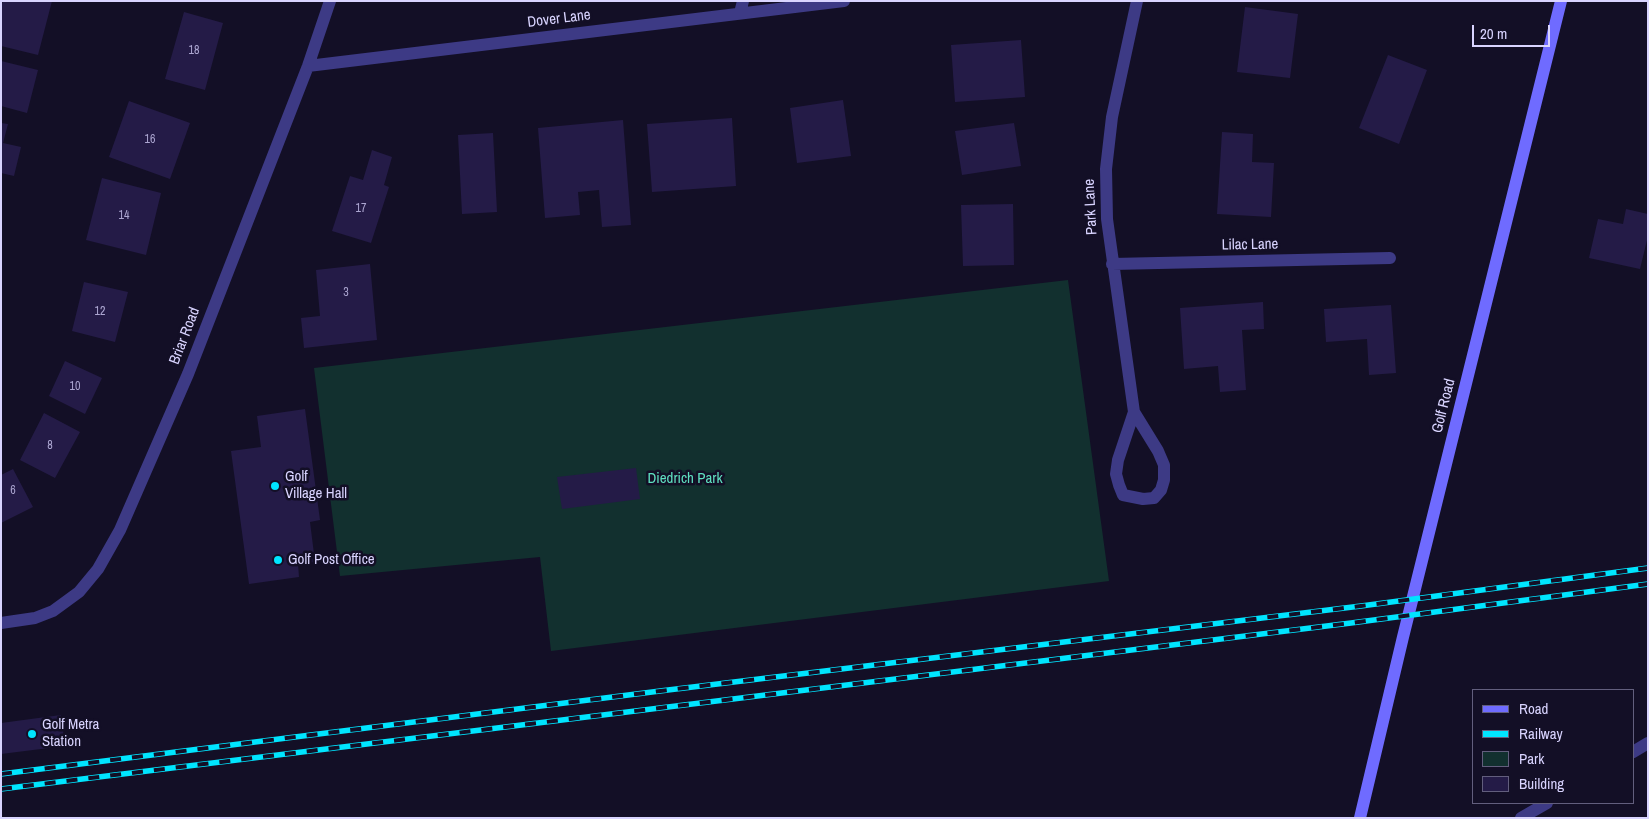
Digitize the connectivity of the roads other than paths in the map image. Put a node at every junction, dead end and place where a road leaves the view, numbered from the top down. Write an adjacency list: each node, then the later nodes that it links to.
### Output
1 (330, 1): 6 (street, Briar Road)
2 (844, 1): 5 (street, Dover Lane)
3 (1137, 1): 8 (street, Park Lane)
4 (1561, 1): 14 (main road, Golf Road)
5 (742, 7): 6 (street, Dover Lane)
6 (308, 66): 10 (street, Briar Road)
7 (1390, 258): 8 (street, Lilac Lane)
8 (1112, 264): 9 (street, Park Lane)
9 (1134, 412): 9 (street, Park Lane)
10 (1, 623)
11 (1648, 743): 12 (street)
12 (1634, 751)
13 (1545, 804): 15 (street)
14 (1360, 818)
15 (1522, 818)

